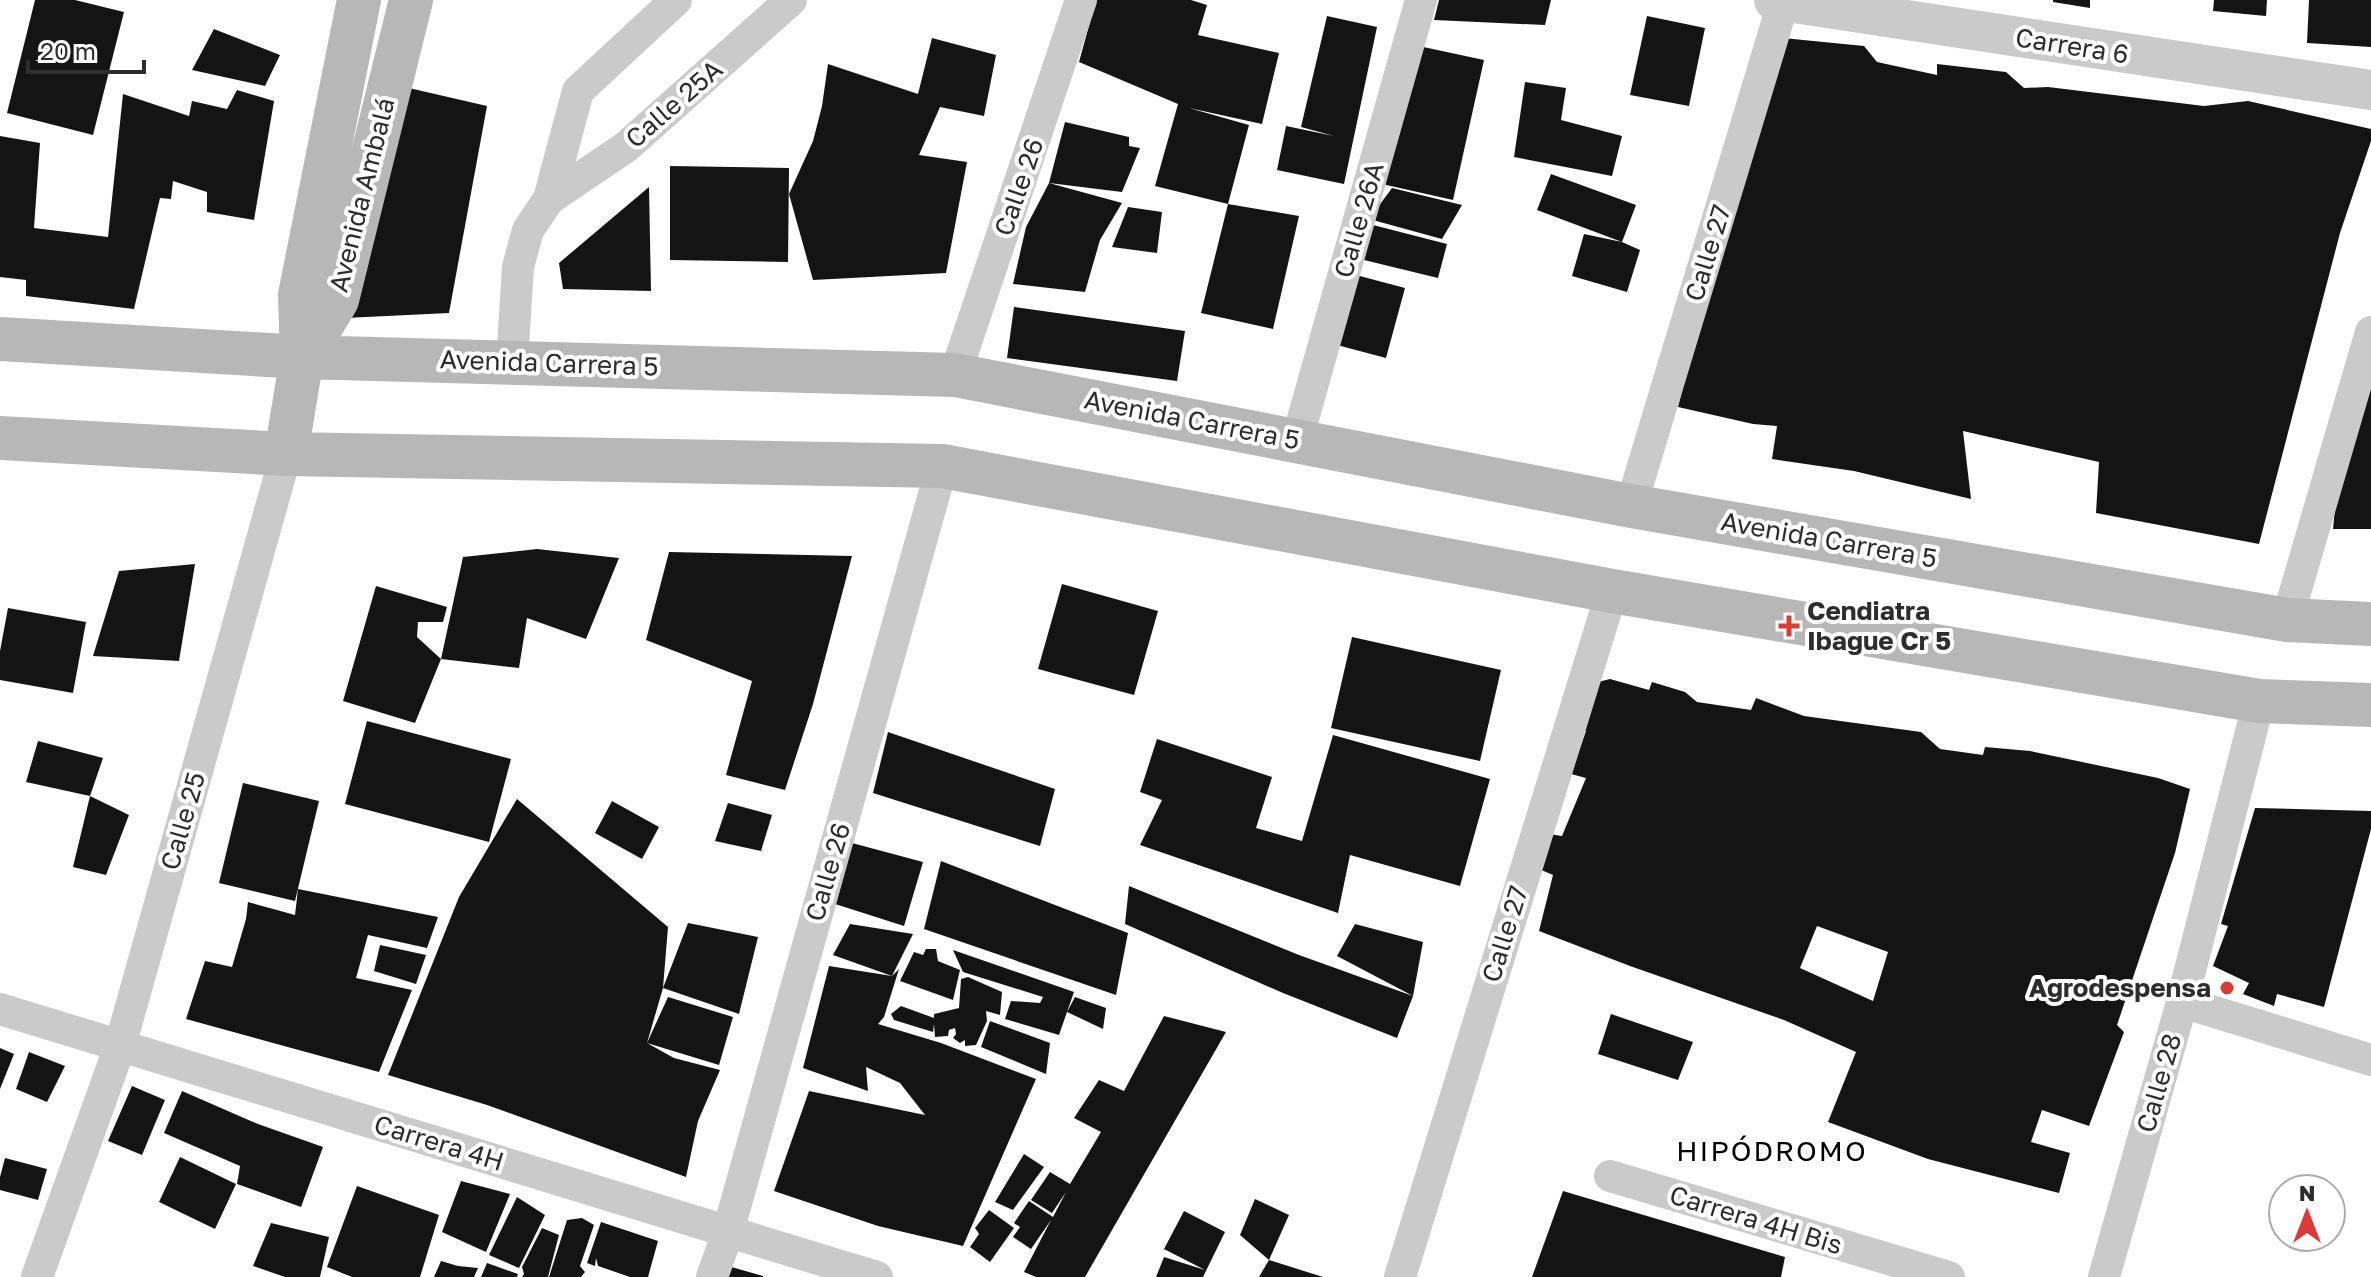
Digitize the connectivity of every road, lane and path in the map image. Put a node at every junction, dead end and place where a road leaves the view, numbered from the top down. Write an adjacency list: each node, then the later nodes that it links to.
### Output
1 (359, 0): 12 (main road, Avenida Ambalá)
2 (411, 0): 12 (main road, Avenida Ambalá)
3 (676, 0): 9 (street, Calle 25A)
4 (791, 0): 9 (street, Calle 25A)
5 (1081, 0): 14 (street, Calle 26)
6 (1421, 0): 16 (street, Calle 26A)
7 (1780, 1): 8 (street, Carrera 6); 19 (street, Calle 27)
8 (2371, 90)
9 (549, 199): 13 (street, Calle 25A)
10 (2371, 332): 21 (street)
11 (0, 339): 12 (main road, Avenida Carrera 5)
12 (302, 357): 13 (main road, Avenida Carrera 5); 17 (main road, Calle 25)
13 (512, 361): 14 (main road, Avenida Carrera 5)
14 (955, 375): 16 (main road, Avenida Carrera 5)
15 (0, 438): 17 (main road)
16 (1297, 440): 19 (main road, Avenida Carrera 5)
17 (286, 454): 18 (main road); 27 (street, Calle 25)
18 (942, 466): 20 (main road); 30 (street, Calle 26)
19 (1631, 506): 21 (main road, Avenida Carrera 5)
20 (1612, 591): 23 (main road); 34 (street, Calle 27)
21 (2287, 620): 22 (main road, Avenida Carrera 5)
22 (2371, 624)
23 (2259, 701): 24 (main road); 25 (street, Calle 28)
24 (2371, 705)
25 (2182, 1002): 28 (street); 36 (street, Calle 28)
26 (0, 1009): 27 (street, Carrera 4H)
27 (120, 1046): 30 (street, Carrera 4H); 31 (street, Calle 25)
28 (2371, 1060)
29 (1610, 1176): 35 (street, Carrera 4H Bis)
30 (728, 1232): 32 (street, Calle 26); 33 (street, Carrera 4H)
31 (37, 1277)
32 (712, 1277)
33 (877, 1277)
34 (1400, 1277)
35 (1949, 1277)
36 (2104, 1277)

